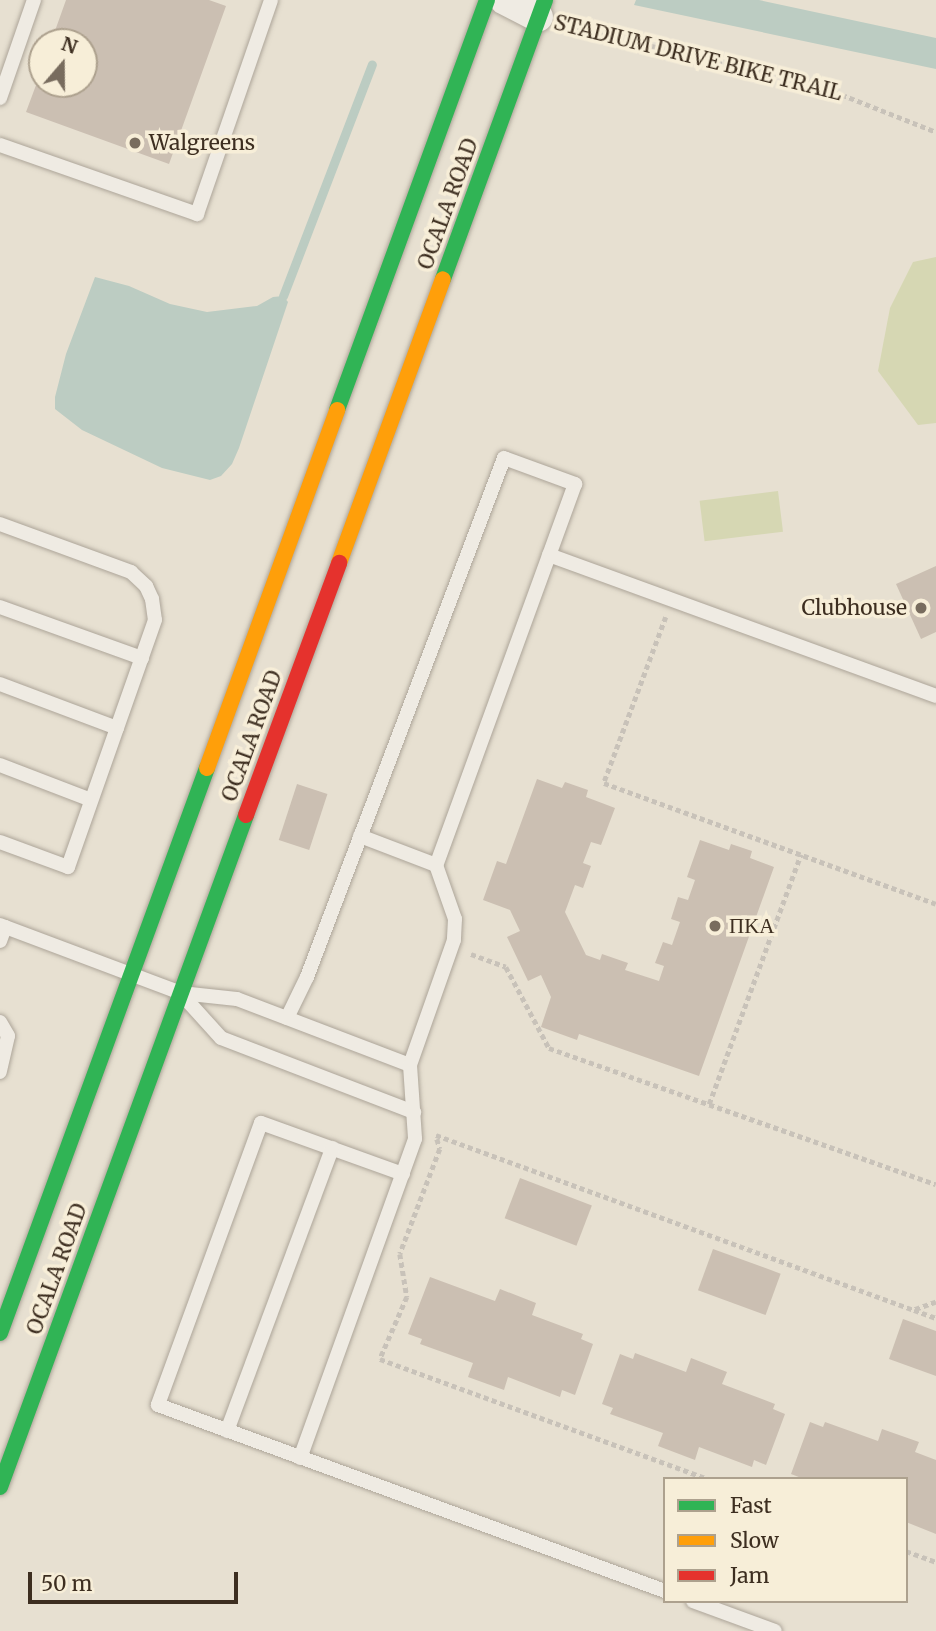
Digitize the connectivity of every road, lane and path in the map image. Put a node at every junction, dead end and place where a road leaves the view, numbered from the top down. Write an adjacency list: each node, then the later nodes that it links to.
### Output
1 (34, 0): 6 (lane)
2 (271, 0): 8 (lane)
3 (487, 0): 26 (main road, OCALA ROAD)
4 (505, 0): 5 (street)
5 (541, 9): 7 (path, STADIUM DRIVE BIKE TRAIL); 27 (main road, OCALA ROAD)
6 (0, 98)
7 (936, 132)
8 (0, 145)
9 (0, 524): 13 (lane)
10 (549, 555): 11 (lane); 19 (lane); 22 (lane)
11 (672, 600): 15 (lane); 21 (path)
12 (0, 607): 13 (lane)
13 (142, 658): 16 (lane)
14 (0, 684): 16 (lane)
15 (936, 696)
16 (117, 728): 18 (lane)
17 (0, 765): 18 (lane)
18 (91, 800): 20 (lane)
19 (360, 836): 22 (lane); 28 (lane)
20 (0, 842)
21 (801, 854): 23 (path); 32 (path)
22 (436, 865): 30 (lane)
23 (936, 904)
24 (2, 931): 26 (lane)
25 (470, 954): 32 (path)
26 (131, 974): 27 (lane); 40 (main road, OCALA ROAD)
27 (181, 993): 28 (lane); 33 (lane); 44 (main road, OCALA ROAD)
28 (286, 1018): 30 (lane)
29 (0, 1022): 31 (lane)
30 (410, 1065): 33 (lane)
31 (0, 1072)
32 (709, 1104): 36 (path)
33 (414, 1112): 35 (lane)
34 (331, 1148): 35 (lane); 41 (lane); 41 (lane)
35 (402, 1174): 42 (lane)
36 (936, 1184)
37 (936, 1302): 38 (path)
38 (914, 1310): 39 (path); 43 (path)
39 (936, 1318)
40 (1, 1330)
41 (227, 1431): 42 (lane)
42 (300, 1458): 47 (lane)
43 (703, 1477)
44 (0, 1487)
45 (908, 1552): 46 (path)
46 (936, 1562)
47 (663, 1590)
48 (705, 1603): 49 (lane)
49 (731, 1608): 50 (lane)
50 (775, 1631)

